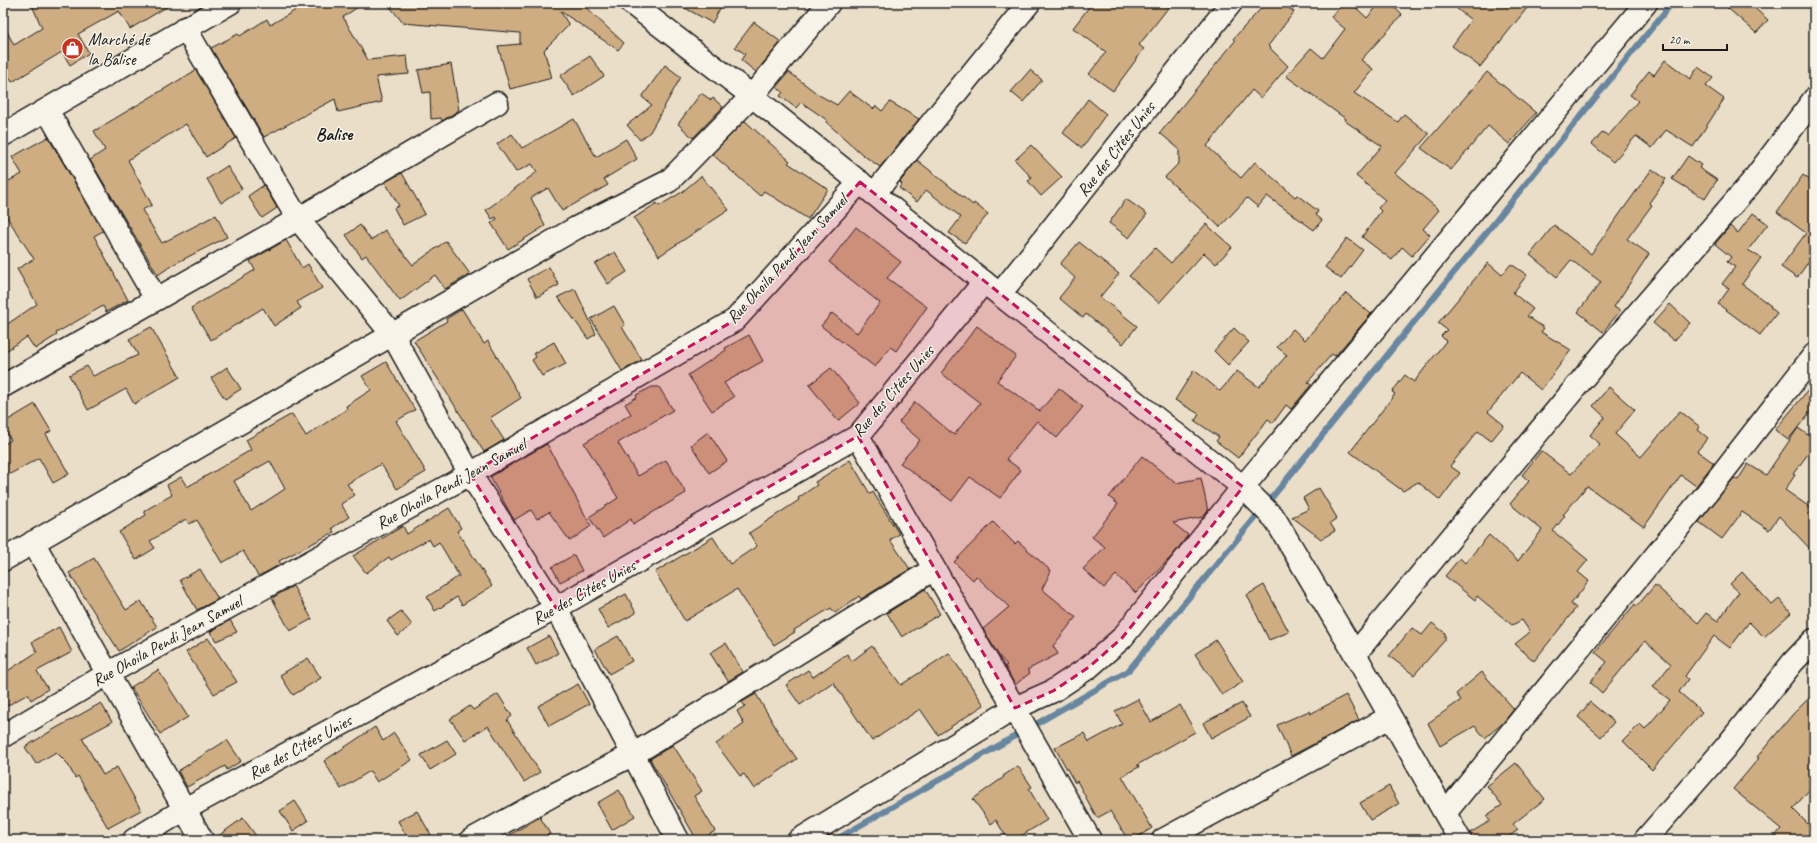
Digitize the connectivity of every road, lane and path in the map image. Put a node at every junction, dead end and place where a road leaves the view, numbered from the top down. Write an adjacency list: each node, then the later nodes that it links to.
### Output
1 (230, 3): 7 (street)
2 (631, 3): 8 (street)
3 (829, 3): 8 (street)
4 (1028, 3): 13 (street, Rue Ohoila Pendi Jean Samuel)
5 (1231, 3): 15 (street, Rue des Citées Unies)
6 (1646, 3): 22 (street)
7 (185, 28): 11 (street); 14 (street)
8 (752, 96): 13 (street); 17 (street)
9 (1814, 99): 28 (street)
10 (497, 103): 14 (street)
11 (47, 110): 12 (street); 16 (street)
12 (3, 135)
13 (867, 188): 15 (street); 21 (street, Rue Ohoila Pendi Jean Samuel)
14 (298, 219): 16 (street); 17 (street)
15 (992, 288): 20 (street, Rue des Citées Unies); 22 (street)
16 (156, 299): 19 (street)
17 (392, 334): 21 (street); 23 (street)
18 (1814, 355): 35 (street)
19 (3, 386)
20 (858, 436): 25 (street); 26 (street, Rue des Citées Unies)
21 (470, 474): 26 (street); 29 (street, Rue Ohoila Pendi Jean Samuel)
22 (1251, 494): 28 (street); 30 (street)
23 (34, 542): 24 (street); 29 (street)
24 (3, 560)
25 (934, 569): 30 (street); 33 (street)
26 (556, 608): 33 (street); 34 (street, Rue des Citées Unies)
27 (1814, 640): 44 (street)
28 (1355, 654): 31 (street)
29 (109, 673): 32 (street, Rue Ohoila Pendi Jean Samuel); 34 (street)
30 (1018, 714): 40 (street); 41 (street)
31 (1390, 717): 35 (street); 42 (street)
32 (3, 736)
33 (634, 754): 38 (street); 39 (street)
34 (185, 809): 36 (street, Rue des Citées Unies); 37 (street)
35 (1445, 813): 43 (street)
36 (134, 840)
37 (202, 840)
38 (471, 840)
39 (678, 840)
40 (799, 840)
41 (1090, 840)
42 (1163, 840)
43 (1460, 840)
44 (1645, 840)

